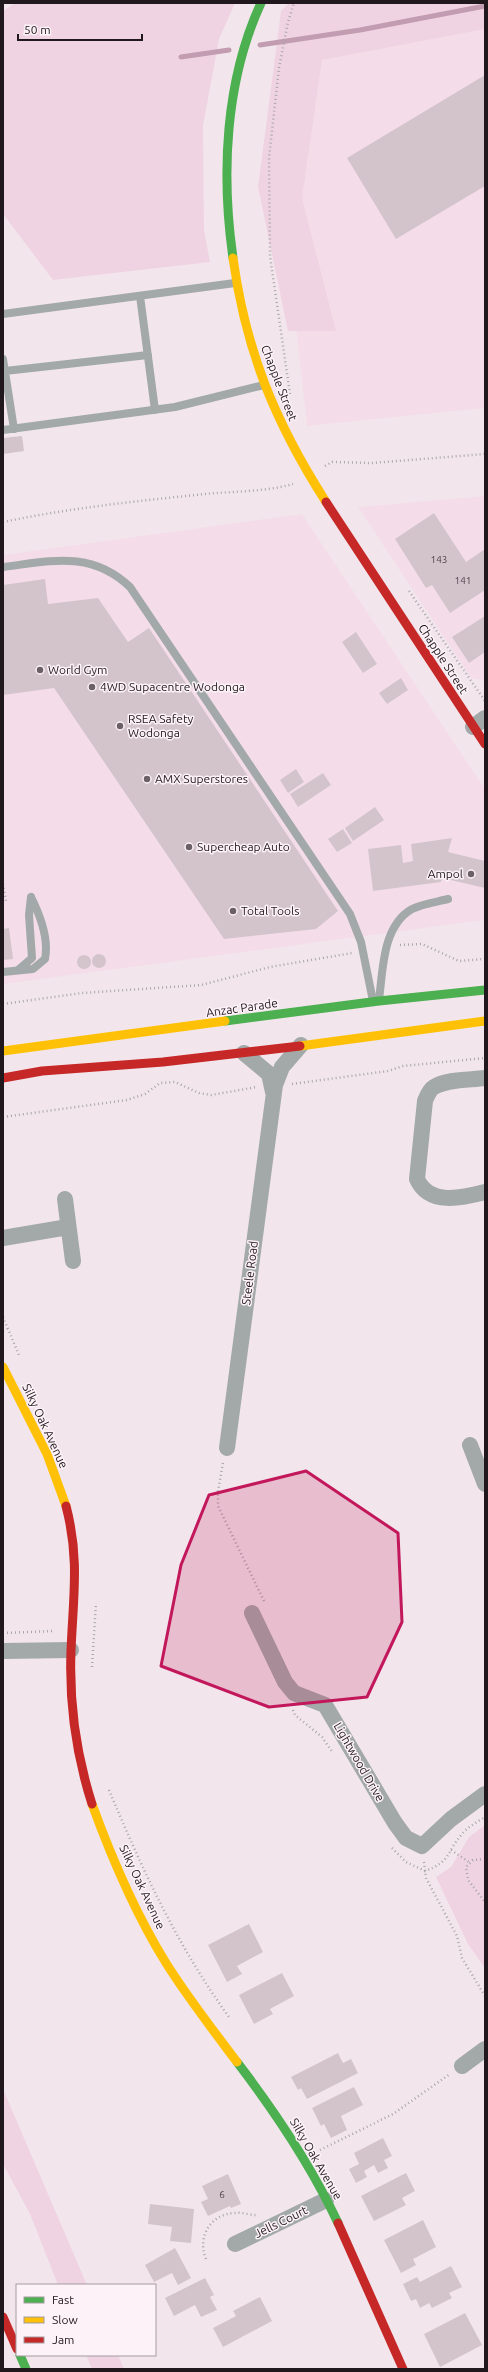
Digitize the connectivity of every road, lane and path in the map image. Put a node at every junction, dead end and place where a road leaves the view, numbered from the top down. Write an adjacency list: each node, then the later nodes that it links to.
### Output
1 (261, 3): 3 (street, Chapple Street)
2 (294, 3): 10 (path)
3 (238, 282): 4 (lane); 9 (street, Chapple Street)
4 (140, 296): 5 (lane); 6 (lane)
5 (3, 314)
6 (148, 355): 8 (lane); 11 (lane)
7 (3, 359): 8 (lane)
8 (5, 371): 12 (lane)
9 (265, 385): 11 (lane); 18 (street, Chapple Street)
10 (291, 400)
11 (155, 410): 12 (lane)
12 (14, 429): 13 (lane)
13 (3, 430)
14 (485, 454): 16 (path)
15 (322, 459): 16 (path)
16 (326, 465): 17 (path); 18 (path)
17 (330, 472)
18 (310, 475): 19 (path); 23 (street, Chapple Street)
19 (3, 522)
20 (3, 567): 29 (lane)
21 (405, 584): 22 (path)
22 (485, 701)
23 (479, 722): 24 (street, Chapple Street)
24 (485, 744)
25 (3, 884): 27 (path)
26 (448, 899): 28 (lane)
27 (6, 901)
28 (387, 946): 30 (path); 34 (lane)
29 (363, 951): 34 (lane); 35 (path)
30 (485, 959)
31 (17, 970): 31 (lane); 32 (lane)
32 (3, 972)
33 (485, 990): 34 (street, Anzac Parade)
34 (376, 1001): 38 (street, Anzac Parade)
35 (3, 1004)
36 (485, 1021): 37 (street)
37 (301, 1045): 39 (street); 43 (street, Steele Road)
38 (3, 1051)
39 (244, 1053): 41 (street); 43 (street)
40 (485, 1058): 43 (path)
41 (3, 1078)
42 (485, 1078): 45 (street)
43 (274, 1089): 44 (path); 56 (street, Steele Road)
44 (3, 1117)
45 (485, 1192)
46 (65, 1199): 47 (street)
47 (68, 1227): 48 (street); 49 (street)
48 (3, 1238)
49 (73, 1261)
50 (3, 1317): 51 (path)
51 (7, 1329): 52 (path); 53 (path)
52 (3, 1331)
53 (21, 1360)
54 (3, 1367): 60 (street, Silky Oak Avenue)
55 (470, 1445): 57 (street)
56 (227, 1448): 59 (path)
57 (485, 1484)
58 (96, 1599): 61 (path)
59 (252, 1613): 69 (street, Lightwood Drive)
60 (73, 1627): 61 (path); 62 (path); 63 (street, Silky Oak Avenue)
61 (95, 1629): 65 (path)
62 (3, 1633)
63 (71, 1650): 64 (street); 81 (street, Silky Oak Avenue)
64 (3, 1651)
65 (91, 1670)
66 (108, 1786): 76 (path)
67 (485, 1794): 69 (street)
68 (485, 1817): 70 (path)
69 (422, 1846): 73 (path)
70 (452, 1850): 72 (path); 73 (path)
71 (485, 1859): 72 (path)
72 (469, 1862): 74 (path)
73 (425, 1871): 75 (path)
74 (485, 1902)
75 (485, 1996)
76 (231, 2019)
77 (485, 2049): 78 (street)
78 (462, 2066): 80 (path)
79 (316, 2143): 80 (path)
80 (320, 2149): 81 (path); 82 (path)
81 (303, 2158): 82 (street, Silky Oak Avenue)
82 (308, 2168): 83 (street, Silky Oak Avenue)
83 (326, 2200): 85 (street, Jells Court); 91 (street, Silky Oak Avenue)
84 (262, 2215): 86 (path)
85 (235, 2244)
86 (206, 2259)
87 (3, 2317): 88 (street)
88 (16, 2347)
89 (20, 2356): 90 (street)
90 (26, 2369)
91 (403, 2369)

